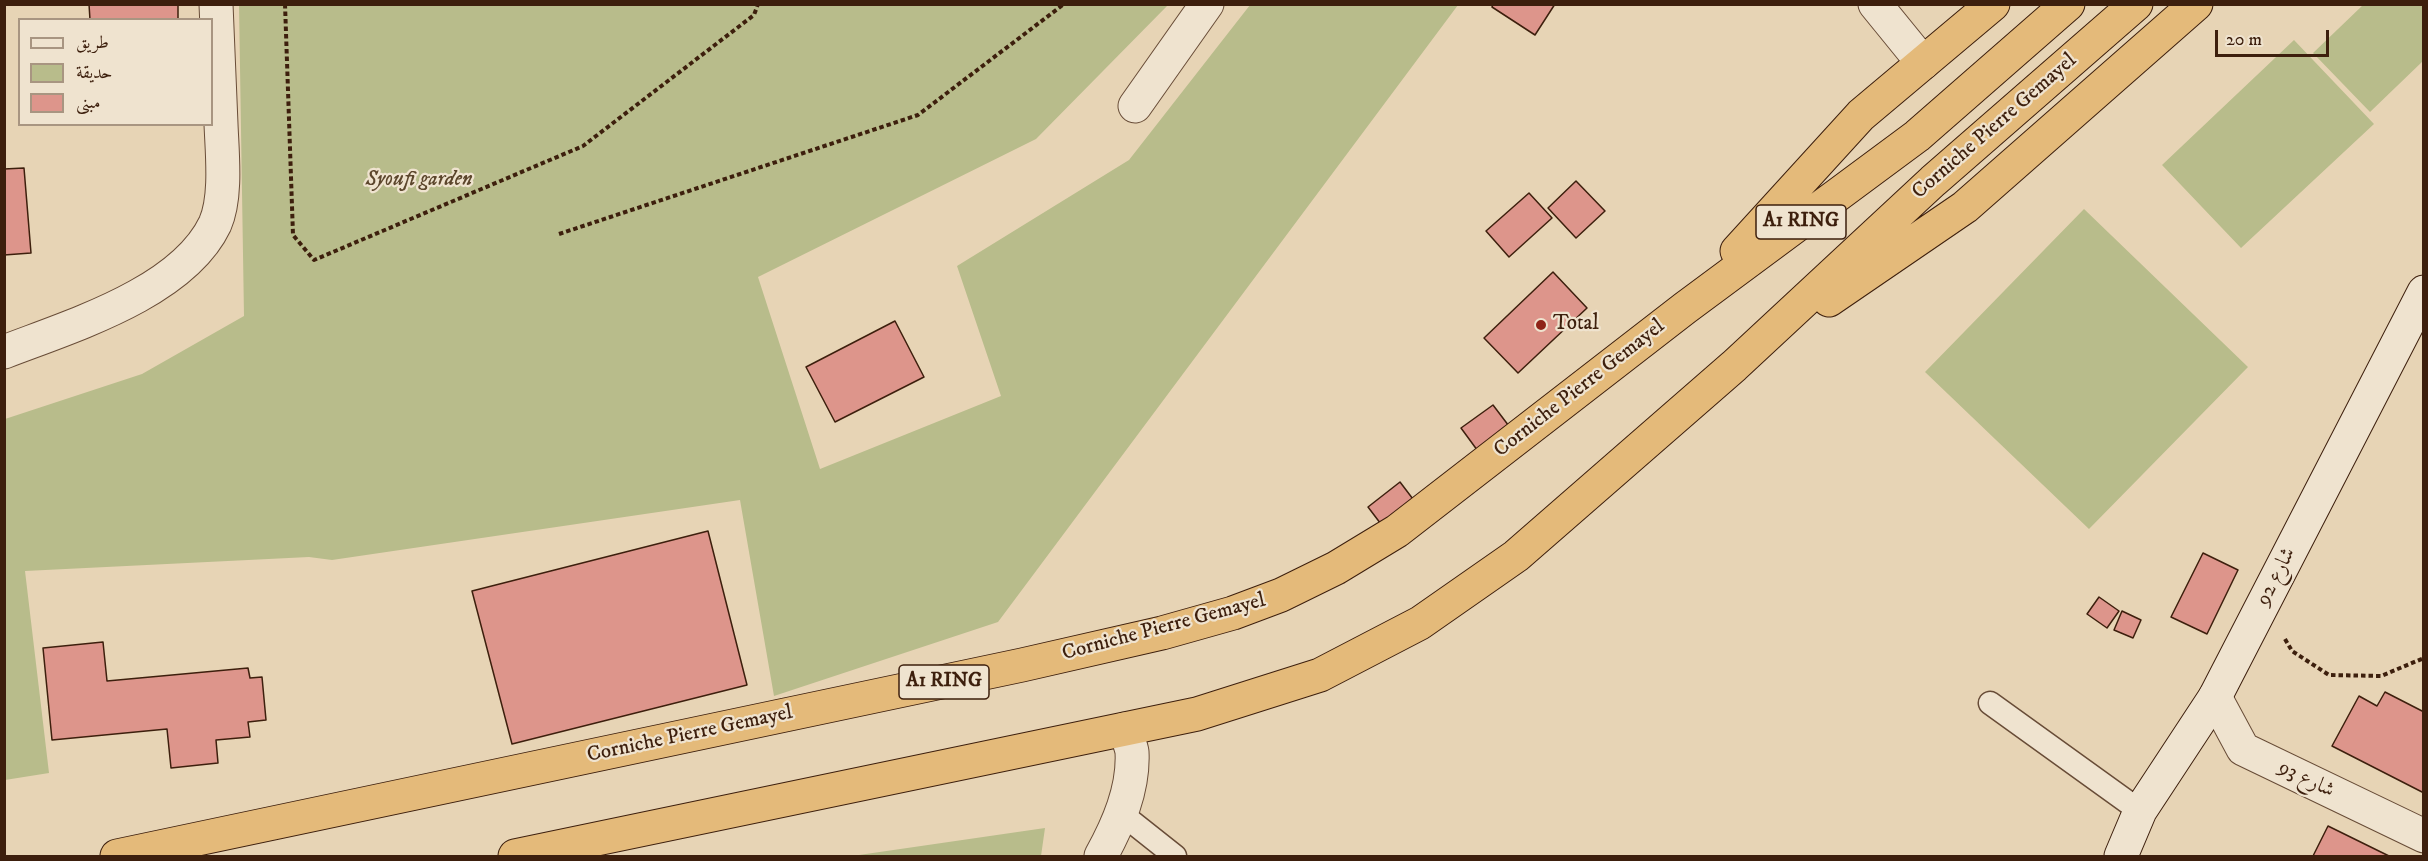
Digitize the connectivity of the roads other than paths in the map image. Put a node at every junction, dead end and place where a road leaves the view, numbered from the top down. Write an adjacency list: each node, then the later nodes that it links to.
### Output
1 (216, 4): 12 (street)
2 (1207, 4): 9 (street)
3 (1875, 4): 8 (street)
4 (1993, 4): 8 (highway)
5 (2068, 4): 11 (highway, Corniche Pierre Gemayel / A1 RING)
6 (2136, 4): 13 (highway, Corniche Pierre Gemayel / A1 RING)
7 (2196, 4): 13 (highway)
8 (1923, 63): 11 (highway)
9 (1135, 106)
10 (2424, 292): 14 (street, شارع 92)
11 (1685, 308): 20 (highway, Corniche Pierre Gemayel / A1 RING)
12 (4, 352)
13 (1734, 366): 16 (highway, Corniche Pierre Gemayel / A1 RING)
14 (2215, 697): 17 (street, شارع 92); 19 (street, شارع 93)
15 (1990, 703): 17 (lane)
16 (1125, 729): 18 (street); 21 (highway, Corniche Pierre Gemayel / A1 RING)
17 (2140, 811): 24 (street, شارع 92)
18 (1122, 814): 22 (street); 23 (lane)
19 (2424, 836)
20 (117, 856)
21 (515, 856)
22 (1101, 856)
23 (1175, 856)
24 (2121, 856)

